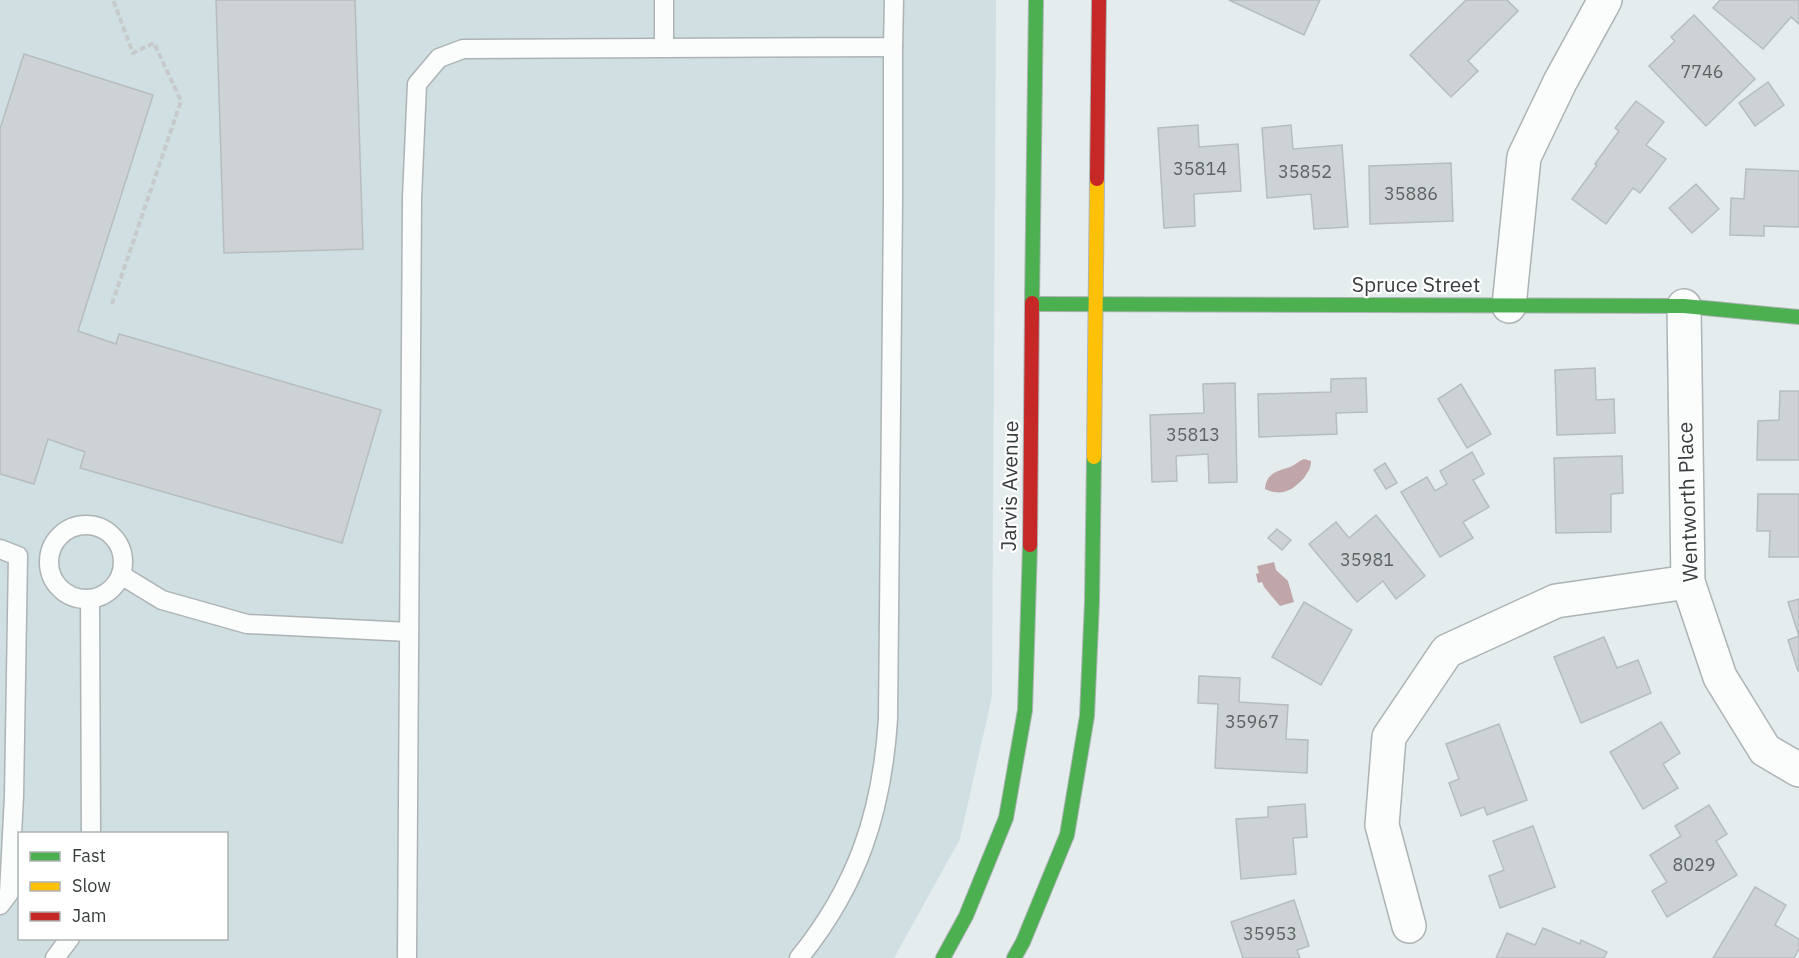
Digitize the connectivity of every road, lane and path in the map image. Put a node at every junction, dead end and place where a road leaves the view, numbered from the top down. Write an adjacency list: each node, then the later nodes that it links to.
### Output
1 (113, 0): 9 (path)
2 (664, 0): 7 (lane)
3 (894, 0): 8 (lane)
4 (1036, 0): 10 (main road, Jarvis Avenue)
5 (1099, 0): 11 (main road)
6 (1605, 0): 12 (street)
7 (664, 47): 8 (lane); 21 (lane)
8 (893, 47): 30 (lane)
9 (112, 304)
10 (1033, 304): 11 (main road, Spruce Street); 31 (main road, Jarvis Avenue)
11 (1096, 305): 12 (main road, Spruce Street); 32 (main road)
12 (1509, 306): 13 (main road, Spruce Street)
13 (1684, 306): 14 (main road, Spruce Street); 19 (street, Wentworth Place)
14 (1799, 317)
15 (0, 549): 16 (lane)
16 (18, 556): 17 (lane); 23 (lane)
17 (49, 556): 18 (lane); 20 (lane)
18 (121, 575): 20 (lane); 21 (lane)
19 (1688, 582): 22 (street, Wentworth Place); 26 (street)
20 (90, 599): 24 (lane)
21 (409, 632): 29 (lane)
22 (1799, 770)
23 (7, 796): 25 (lane)
24 (91, 832)
25 (0, 905)
26 (1409, 926)
27 (69, 940): 28 (lane)
28 (55, 958)
29 (407, 958)
30 (799, 958)
31 (943, 958)
32 (1014, 958)

